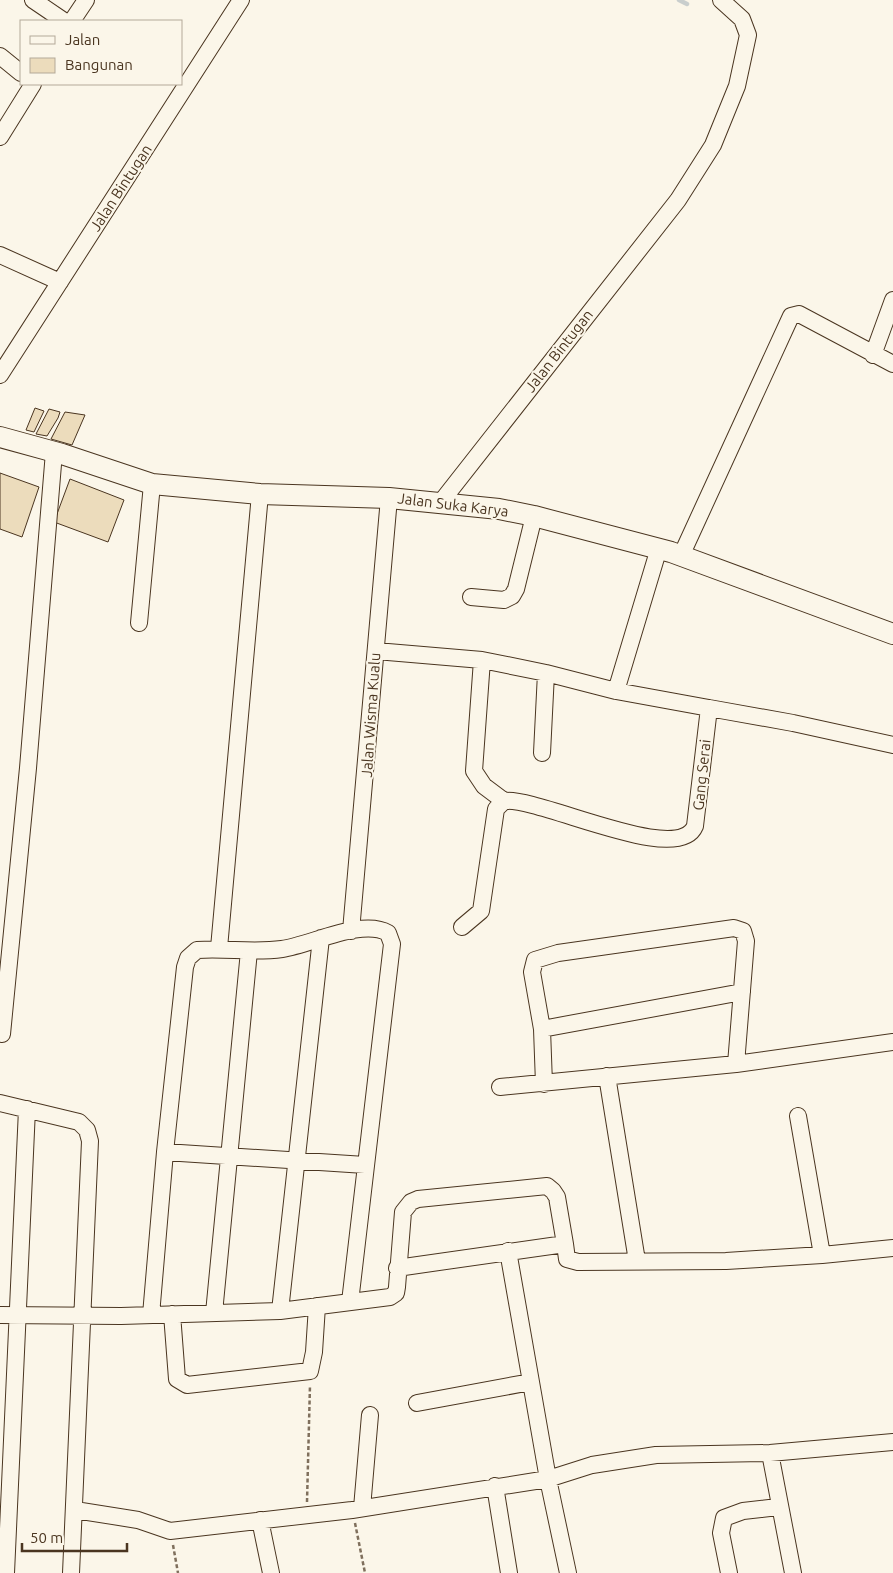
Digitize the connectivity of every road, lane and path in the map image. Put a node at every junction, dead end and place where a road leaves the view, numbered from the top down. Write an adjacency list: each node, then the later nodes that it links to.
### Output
1 (33, 0): 5 (street)
2 (86, 0): 6 (street)
3 (241, 0): 12 (street, Jalan Bintugan)
4 (721, 0): 22 (street, Jalan Bintugan)
5 (63, 20)
6 (73, 20)
7 (0, 56): 8 (street)
8 (20, 72)
9 (32, 85): 10 (street)
10 (1, 132)
11 (0, 255): 12 (street)
12 (60, 282): 16 (street, Jalan Bintugan)
13 (893, 300): 14 (street)
14 (873, 355): 15 (street); 25 (street)
15 (893, 364)
16 (0, 375)
17 (0, 437): 18 (main road, Jalan Suka Karya)
18 (54, 452): 19 (main road, Jalan Suka Karya); 44 (street)
19 (152, 484): 20 (main road, Jalan Suka Karya); 27 (street)
20 (260, 494): 21 (main road, Jalan Suka Karya); 40 (street)
21 (389, 498): 22 (main road, Jalan Suka Karya); 29 (street, Jalan Wisma Kualu)
22 (441, 502): 23 (main road, Jalan Suka Karya)
23 (534, 516): 24 (main road, Jalan Suka Karya); 26 (street)
24 (659, 548): 25 (main road, Jalan Suka Karya); 32 (street)
25 (681, 556): 28 (main road, Jalan Suka Karya)
26 (471, 597)
27 (139, 623)
28 (893, 634)
29 (376, 651): 30 (street); 38 (street, Jalan Wisma Kualu)
30 (482, 660): 31 (street); 36 (street)
31 (546, 673): 32 (street); 35 (street)
32 (616, 691): 33 (street)
33 (709, 708): 34 (street); 36 (street, Gang Serai)
34 (893, 745)
35 (542, 753)
36 (504, 801): 37 (street)
37 (462, 927)
38 (351, 931): 39 (street); 56 (street)
39 (321, 938): 41 (street); 55 (street)
40 (219, 948): 41 (street); 53 (street)
41 (249, 951): 54 (street)
42 (742, 992): 43 (street); 43 (street); 46 (street)
43 (542, 1029): 48 (street)
44 (2, 1034)
45 (893, 1042): 46 (street)
46 (736, 1064): 47 (street)
47 (607, 1076): 48 (street); 61 (street)
48 (544, 1084): 49 (street)
49 (500, 1088)
50 (0, 1103): 51 (street)
51 (27, 1109): 69 (street); 71 (street)
52 (798, 1116): 60 (street)
53 (165, 1152): 54 (street); 70 (street)
54 (229, 1156): 55 (street); 66 (street)
55 (295, 1160): 56 (street); 65 (street)
56 (365, 1165): 63 (street)
57 (566, 1244): 59 (street); 61 (street); 62 (street)
58 (893, 1248): 60 (street)
59 (508, 1250): 62 (street); 73 (street)
60 (822, 1255): 61 (street)
61 (637, 1261)
62 (397, 1268): 63 (street)
63 (350, 1302): 64 (street)
64 (317, 1306): 65 (street); 72 (street)
65 (280, 1311): 66 (street)
66 (214, 1313): 67 (street)
67 (172, 1314): 70 (street); 72 (street)
68 (0, 1315): 69 (street)
69 (18, 1315): 71 (street); 74 (street)
70 (151, 1315): 71 (street)
71 (82, 1316): 84 (street)
72 (310, 1370): 85 (path)
73 (531, 1382): 75 (street); 80 (street)
74 (7, 1388): 78 (street)
75 (417, 1403)
76 (370, 1415): 83 (street)
77 (893, 1442): 79 (street)
78 (6, 1449): 86 (street)
79 (770, 1453): 80 (street); 82 (street)
80 (548, 1478): 81 (street); 95 (street)
81 (495, 1486): 83 (street); 94 (street)
82 (778, 1507): 96 (street); 97 (street)
83 (357, 1509): 85 (street); 93 (path)
84 (75, 1510): 88 (street); 90 (street)
85 (307, 1515): 87 (street)
86 (4, 1516): 89 (street)
87 (260, 1520): 88 (street); 92 (street)
88 (170, 1531): 91 (path)
89 (6, 1573)
90 (71, 1573)
91 (178, 1573)
92 (271, 1573)
93 (365, 1573)
94 (509, 1573)
95 (568, 1573)
96 (729, 1573)
97 (793, 1573)

